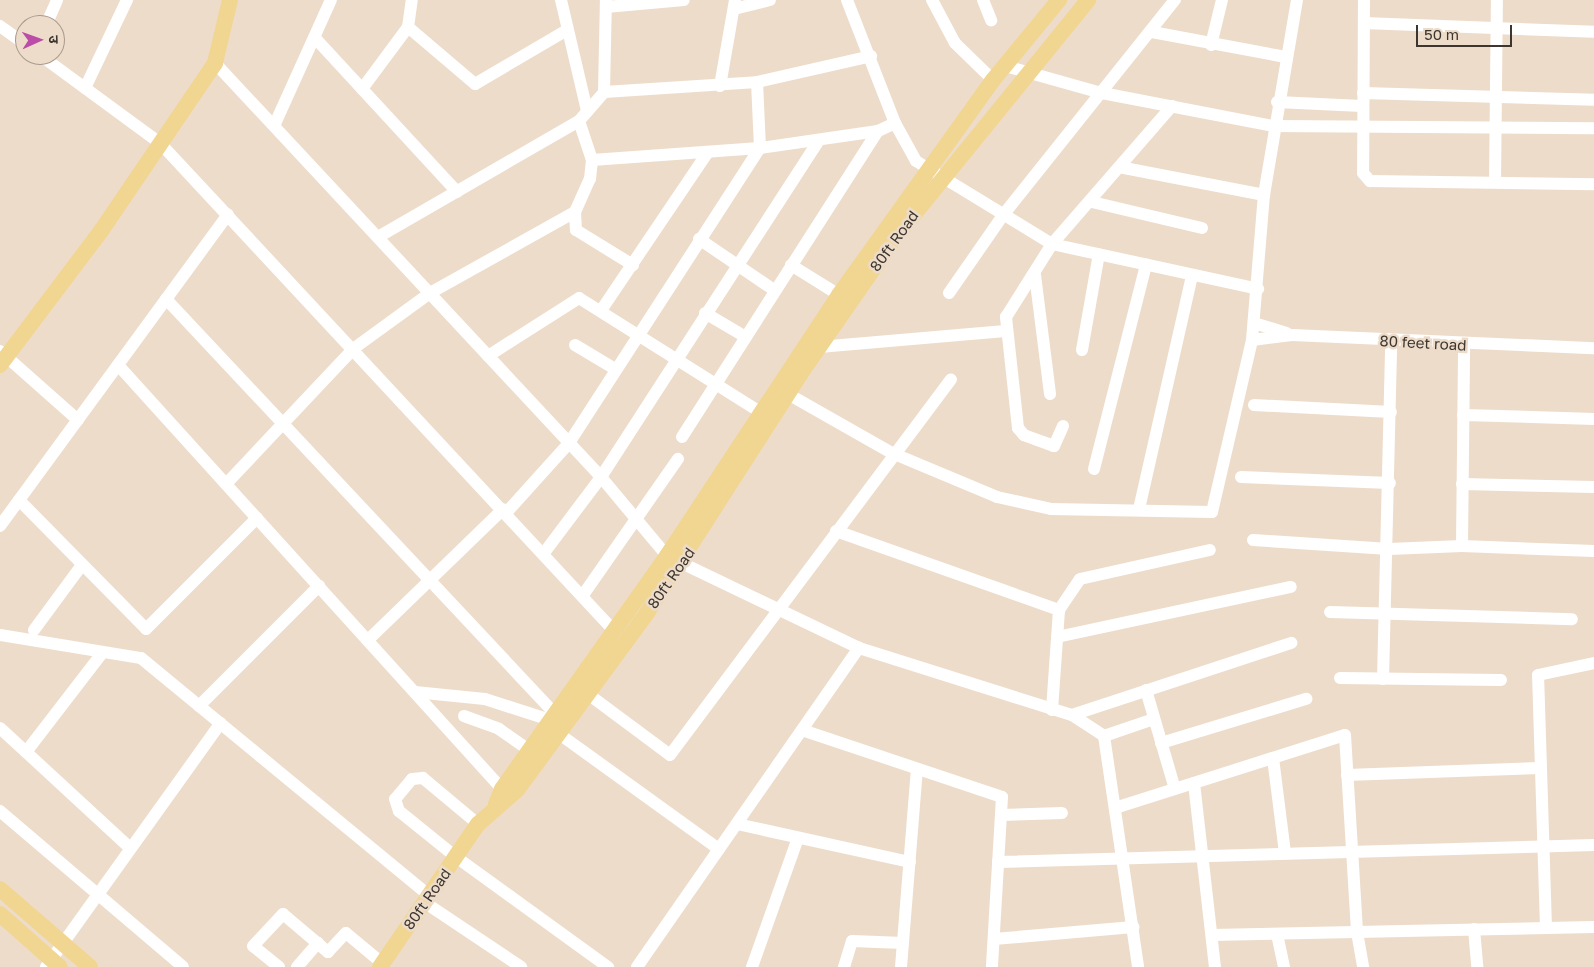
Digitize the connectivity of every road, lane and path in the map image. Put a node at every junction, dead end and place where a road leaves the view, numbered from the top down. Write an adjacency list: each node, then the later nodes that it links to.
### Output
1 (57, 0): 21 (street)
2 (127, 0): 42 (street)
3 (230, 0): 35 (main road)
4 (332, 0): 31 (street)
5 (412, 0): 25 (street)
6 (561, 0): 27 (street)
7 (684, 0): 19 (street)
8 (770, 0): 20 (street)
9 (847, 0): 33 (street)
10 (932, 0): 39 (street)
11 (983, 0): 22 (street)
12 (1059, 0): 37 (main road)
13 (1088, 0): 38 (main road)
14 (1175, 0): 28 (street)
15 (1222, 0): 32 (street)
16 (1297, 0): 34 (street)
17 (1364, 0): 23 (street)
18 (1496, 0): 26 (street)
19 (606, 3): 44 (street)
20 (734, 4): 41 (street)
21 (50, 15)
22 (991, 20)
23 (1364, 24): 26 (street); 46 (street)
24 (0, 26): 30 (street)
25 (408, 28): 27 (street); 43 (street)
26 (1496, 29): 29 (street); 47 (street)
27 (567, 30): 52 (street)
28 (1152, 32): 32 (street); 45 (street)
29 (1594, 32)
30 (15, 37)
31 (316, 39): 43 (street); 56 (street)
32 (1211, 45): 34 (street)
33 (871, 56): 40 (street); 54 (street)
34 (1286, 57): 49 (street)
35 (215, 63): 56 (street); 62 (main road)
36 (54, 65): 42 (street)
37 (1005, 66): 38 (street); 39 (main road)
38 (1026, 74): 45 (street); 67 (main road)
39 (994, 80): 67 (main road)
40 (757, 82): 41 (street); 63 (street)
41 (720, 86): 44 (street)
42 (85, 88): 62 (street)
43 (362, 89): 70 (street)
44 (604, 92): 52 (street)
45 (1102, 93): 50 (street); 74 (street)
46 (1363, 93): 47 (street); 51 (street)
47 (1496, 98): 48 (street); 58 (street)
48 (1594, 100)
49 (1277, 102): 51 (street); 57 (street)
50 (1172, 106): 57 (street); 66 (street)
51 (1362, 106): 55 (street)
52 (587, 111): 53 (street)
53 (579, 121): 65 (street); 70 (street)
54 (895, 122): 60 (street); 67 (street)
55 (1363, 125): 57 (street); 58 (street); 68 (street)
56 (274, 126): 77 (street)
57 (1273, 126): 71 (street)
58 (1493, 126): 59 (street); 68 (street)
59 (1594, 128)
60 (878, 131): 61 (street); 83 (street)
61 (818, 141): 63 (street); 81 (street)
62 (160, 143): 75 (street); 109 (main road)
63 (760, 148): 64 (street); 78 (street)
64 (708, 152): 65 (street); 82 (street)
65 (592, 160): 73 (street)
66 (1119, 167): 71 (street); 72 (street)
67 (938, 171): 74 (street); 91 (main road); 104 (main road, 80ft Road)
68 (1495, 182): 69 (street)
69 (1594, 184)
70 (457, 192): 77 (street)
71 (1264, 195): 87 (street)
72 (1092, 202): 76 (street); 79 (street)
73 (575, 212): 82 (street); 89 (street)
74 (1004, 214): 79 (street); 90 (street)
75 (228, 215): 92 (street); 106 (street)
76 (1202, 228)
77 (378, 237): 89 (street)
78 (699, 238): 81 (street); 96 (street)
79 (1052, 244): 80 (street); 85 (street)
80 (1099, 254): 84 (street); 107 (street)
81 (736, 264): 88 (street); 94 (street)
82 (632, 265): 93 (street)
83 (791, 265): 88 (street); 91 (street)
84 (1146, 265): 86 (street); 129 (street)
85 (1035, 275): 97 (street); 116 (street)
86 (1192, 275): 87 (street); 137 (street)
87 (1258, 289): 95 (street)
88 (774, 290): 99 (street)
89 (430, 293): 106 (street); 108 (street)
90 (949, 293)
91 (839, 295): 118 (main road)
92 (166, 299): 111 (street); 123 (street)
93 (602, 309): 96 (street); 108 (street)
94 (705, 312): 99 (street); 110 (street)
95 (1254, 323): 98 (street); 100 (street)
96 (639, 332): 110 (street); 112 (street)
97 (1006, 332): 104 (street); 124 (street)
98 (1292, 335): 100 (street, 80 feet road); 101 (street, 80 feet road)
99 (744, 336): 114 (street)
100 (1252, 340): 137 (street)
101 (1391, 341): 103 (street, 80 feet road); 119 (street)
102 (575, 345): 112 (street)
103 (1464, 345): 105 (street, 80 feet road); 120 (street)
104 (819, 347): 115 (main road, 80ft Road)
105 (1594, 348)
106 (353, 349): 123 (street); 138 (street)
107 (1082, 350)
108 (488, 356): 126 (street)
109 (2, 358): 122 (street)
110 (678, 358): 114 (street); 130 (street)
111 (118, 365): 122 (street); 133 (street)
112 (615, 369): 126 (street)
113 (951, 379): 127 (street)
114 (716, 383): 118 (street); 125 (street)
115 (788, 394): 127 (street); 149 (main road, 80ft Road)
116 (1050, 394)
117 (1254, 405): 119 (street)
118 (760, 412): 149 (main road)
119 (1391, 412): 132 (street)
120 (1463, 415): 121 (street); 134 (street)
121 (1594, 419)
122 (78, 420): 136 (street)
123 (283, 423): 133 (street); 151 (street)
124 (1063, 426)
125 (682, 438)
126 (569, 443): 130 (street); 138 (street)
127 (892, 453): 137 (street); 142 (street)
128 (678, 459): 140 (street)
129 (1094, 469)
130 (601, 477): 140 (street); 148 (street)
131 (1241, 477): 132 (street)
132 (1390, 483): 145 (street)
133 (226, 484): 139 (street)
134 (1462, 484): 135 (street); 144 (street)
135 (1594, 487)
136 (19, 500): 141 (street); 150 (street)
137 (1139, 509)
138 (504, 511): 148 (street); 151 (street)
139 (258, 518): 150 (street); 152 (street)
140 (638, 519): 149 (street); 154 (street)
141 (0, 526)
142 (836, 531): 155 (street); 156 (street)
143 (1253, 540): 145 (street)
144 (1462, 546): 145 (street); 147 (street)
145 (1390, 549): 158 (street)
146 (1210, 550): 156 (street)
147 (1594, 551)
148 (544, 553): 154 (street)
149 (674, 560): 155 (street); 161 (main road); 174 (main road, 80ft Road)
150 (82, 565): 160 (street)
151 (430, 579): 164 (street); 182 (street)
152 (319, 586): 164 (street); 176 (street)
153 (1291, 587): 163 (street)
154 (583, 595): 161 (street)
155 (779, 607): 166 (street); 174 (street)
156 (1059, 610): 163 (street)
157 (1330, 612): 158 (street)
158 (1387, 614): 159 (street); 170 (street)
159 (1572, 619)
160 (34, 630)
161 (615, 632): 182 (main road)
162 (0, 635): 167 (street)
163 (1057, 637): 177 (street)
164 (368, 640): 173 (street)
165 (1291, 643): 172 (street)
166 (859, 648): 177 (street); 184 (street)
167 (104, 652): 176 (street); 188 (street)
168 (1594, 663): 190 (street)
169 (1340, 678): 170 (street)
170 (1384, 679): 171 (street)
171 (1501, 680)
172 (1146, 690): 178 (street); 180 (street)
173 (415, 692): 182 (street); 195 (street)
174 (588, 694): 182 (main road, 80ft Road)
175 (1306, 699): 186 (street)
176 (199, 706): 181 (street)
177 (1052, 710): 178 (street)
178 (1072, 715): 185 (street)
179 (464, 716): 187 (street)
180 (1154, 719): 185 (street); 186 (street)
181 (221, 723): 206 (street); 217 (street)
182 (555, 724): 187 (main road); 196 (main road, 80ft Road); 207 (street)
183 (0, 728): 188 (street)
184 (802, 730): 191 (street); 202 (street)
185 (1104, 736): 197 (street)
186 (1162, 743): 194 (street)
187 (530, 751): 195 (main road)
188 (26, 752): 206 (street)
189 (1273, 758): 192 (street); 193 (street); 209 (street)
190 (1540, 768): 192 (street); 205 (street)
191 (917, 769): 200 (street); 213 (street)
192 (1347, 775): 208 (street)
193 (1194, 782): 194 (street); 210 (street)
194 (1175, 788): 197 (street)
195 (502, 789): 196 (main road)
196 (496, 804): 201 (main road, 80ft Road)
197 (1118, 806): 212 (street)
198 (0, 811): 216 (street)
199 (1062, 813): 200 (street)
200 (1001, 814): 214 (street)
201 (478, 824): 211 (main road, 80ft Road); 211 (street)
202 (737, 824): 203 (street); 207 (street)
203 (798, 838): 213 (street); 239 (street)
204 (1594, 845): 205 (street)
205 (1543, 846): 208 (street); 221 (street)
206 (130, 848): 216 (street)
207 (719, 850): 238 (street)
208 (1351, 852): 209 (street); 223 (street)
209 (1285, 853): 210 (street)
210 (1202, 856): 212 (street); 225 (street)
211 (456, 857): 217 (main road, 80ft Road); 237 (street)
212 (1125, 858): 214 (street); 219 (street)
213 (910, 862): 229 (street)
214 (998, 862): 226 (street)
215 (0, 889): 227 (main road)
216 (98, 896): 227 (street); 233 (street)
217 (426, 898): 231 (main road, 80ft Road); 236 (street)
218 (0, 914): 230 (main road)
219 (1133, 927): 226 (street); 243 (street)
220 (1594, 927): 221 (street)
221 (1546, 928): 222 (street)
222 (1474, 930): 223 (street); 247 (street)
223 (1357, 932): 224 (street); 246 (street)
224 (1277, 934): 225 (street); 245 (street)
225 (1212, 935): 244 (street)
226 (994, 939): 242 (street)
227 (63, 943): 230 (street); 232 (main road)
228 (318, 943): 231 (street); 234 (street); 235 (street)
229 (903, 943): 240 (street); 241 (street)
230 (52, 964)
231 (381, 965)
232 (90, 967)
233 (183, 967)
234 (279, 967)
235 (297, 967)
236 (521, 967)
237 (608, 967)
238 (637, 967)
239 (752, 967)
240 (844, 967)
241 (901, 967)
242 (992, 967)
243 (1138, 967)
244 (1216, 967)
245 (1284, 967)
246 (1363, 967)
247 (1478, 967)

